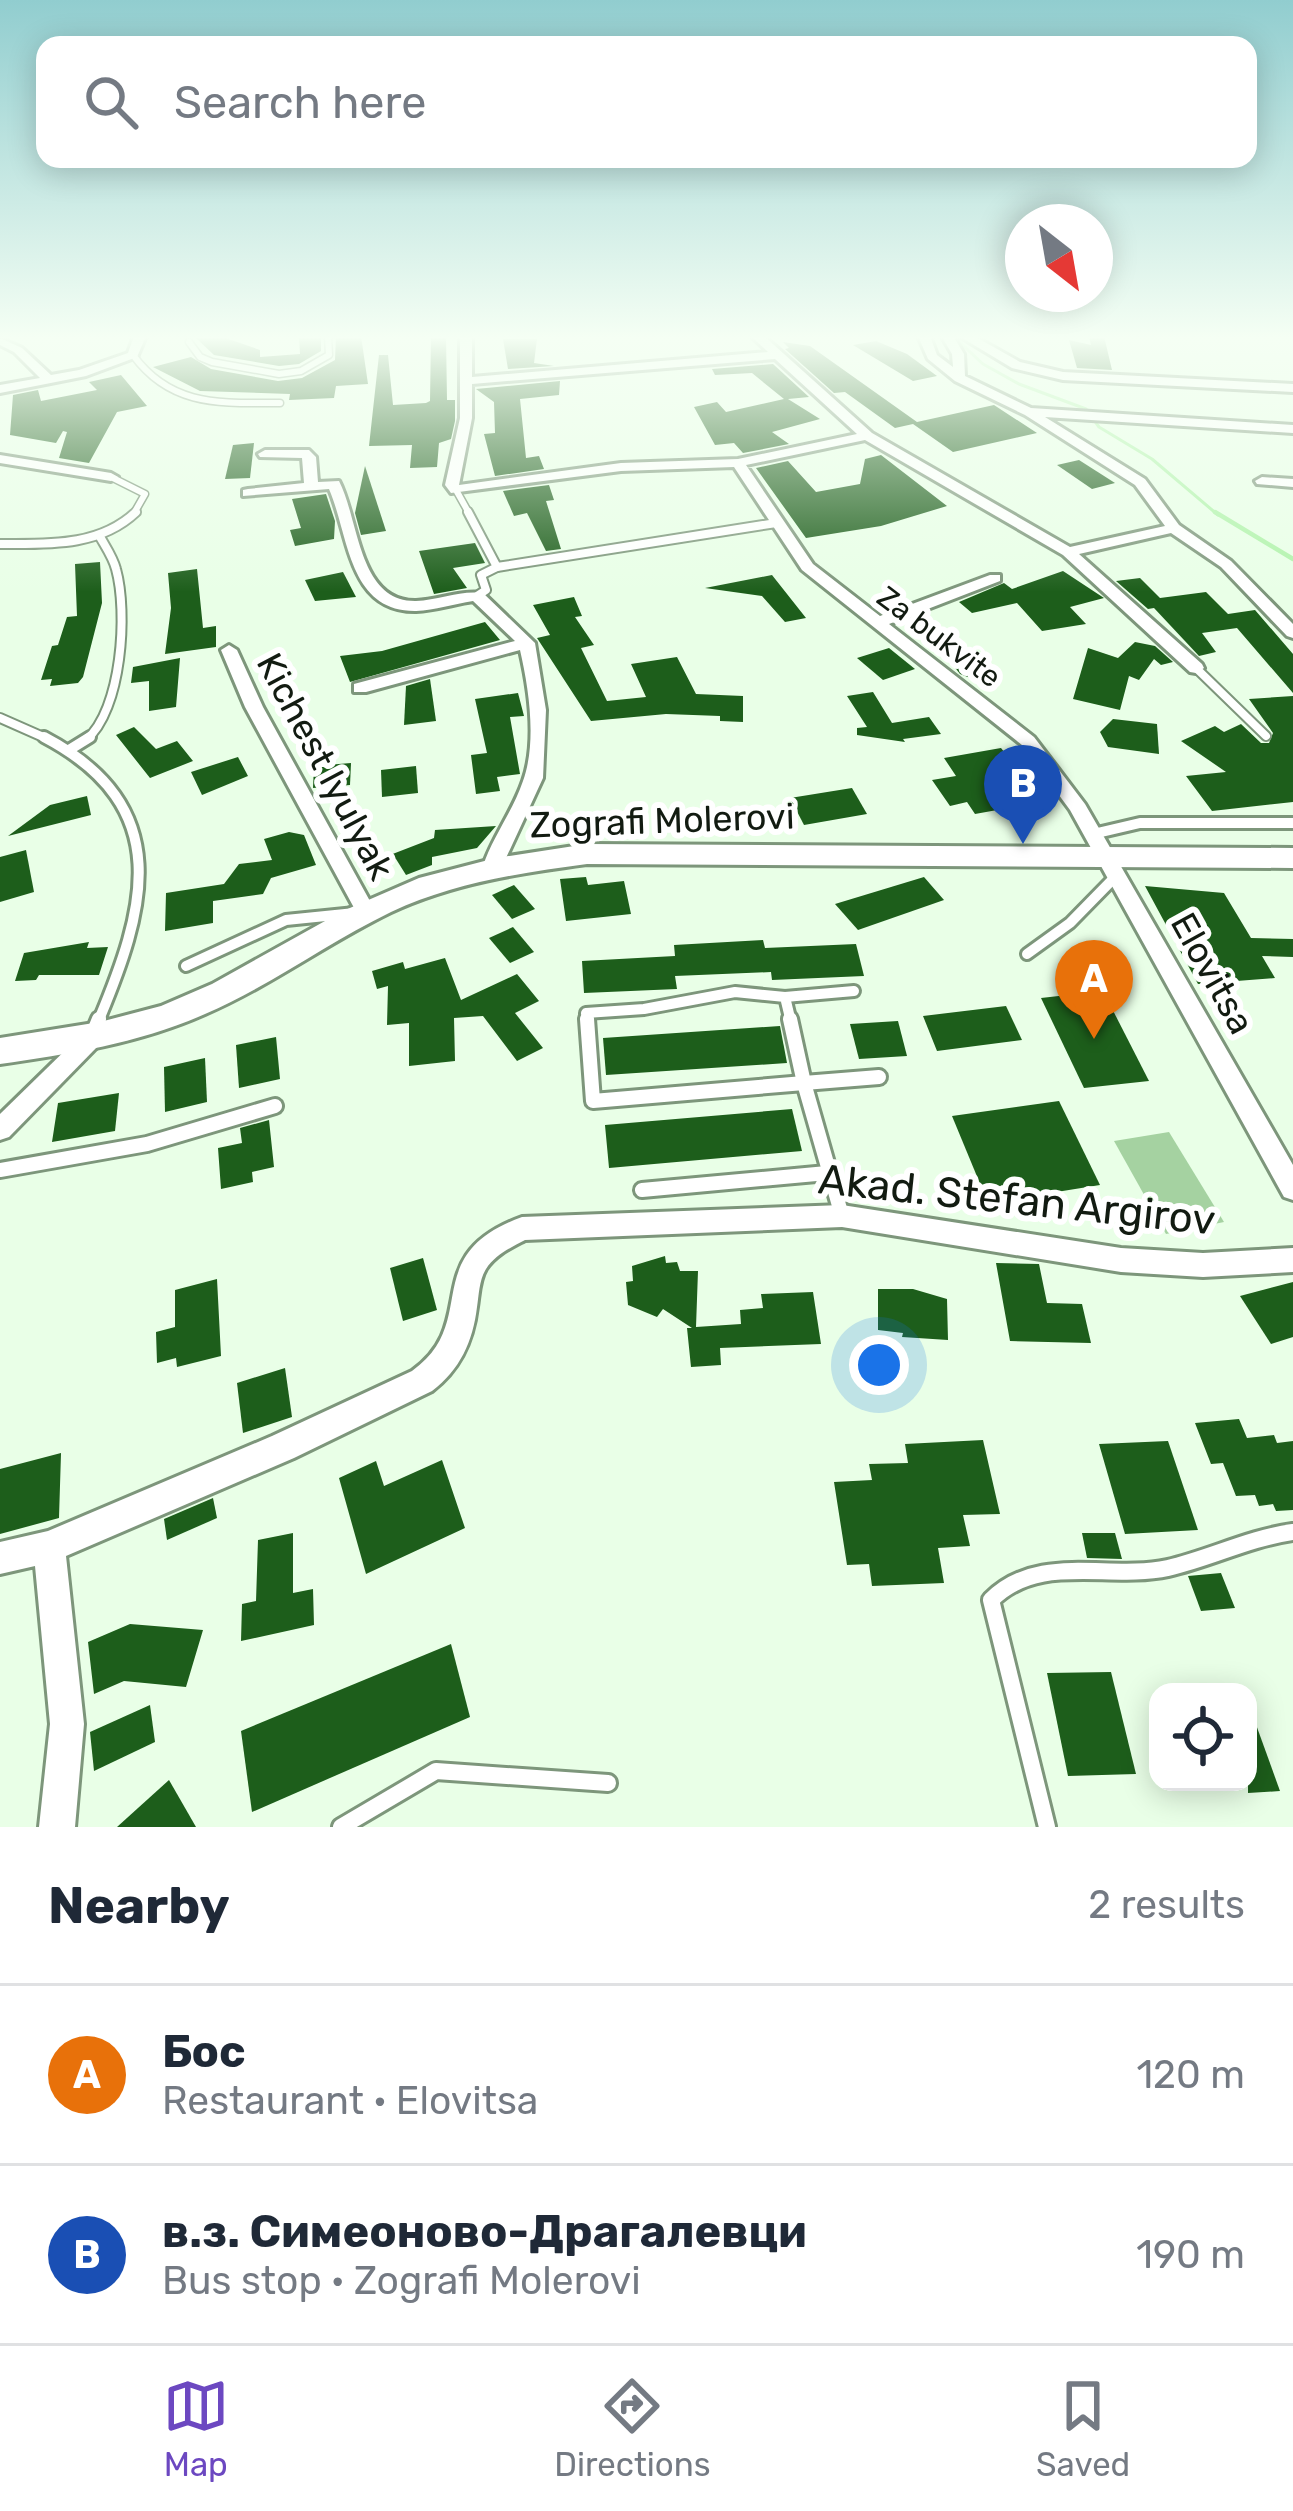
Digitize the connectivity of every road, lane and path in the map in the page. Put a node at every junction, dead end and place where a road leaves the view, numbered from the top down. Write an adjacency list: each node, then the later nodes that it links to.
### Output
1 (465, 421): 14 (street)
2 (851, 421): 6 (street)
3 (1044, 421): 17 (street)
4 (1172, 421): 5 (street)
5 (1293, 429)
6 (867, 436): 9 (street); 20 (street)
7 (265, 454): 13 (street)
8 (0, 458): 10 (street)
9 (738, 463): 14 (street); 16 (street, Za bukvite)
10 (111, 477): 18 (lane)
11 (1262, 481): 12 (street)
12 (1293, 483)
13 (311, 486): 15 (street); 23 (street)
14 (456, 490): 21 (lane)
15 (248, 493)
16 (776, 523): 21 (lane); 24 (street, Za bukvite)
17 (1174, 528): 20 (street); 25 (street)
18 (99, 535): 19 (lane); 32 (lane)
19 (0, 544)
20 (1068, 552): 28 (street)
21 (497, 567): 23 (lane)
22 (995, 578): 24 (street)
23 (477, 596): 26 (street)
24 (877, 623): 34 (street, Za bukvite)
25 (1293, 633)
26 (527, 644): 29 (street); 36 (street)
27 (229, 650): 37 (street, Kichest lyulyak)
28 (1196, 668): 31 (lane)
29 (360, 688)
30 (0, 718): 32 (lane)
31 (1266, 736)
32 (69, 750): 42 (lane)
33 (1293, 823): 34 (lane)
34 (1105, 855): 35 (street, Zografi Molerovi); 36 (street, Zografi Molerovi); 38 (lane); 50 (street, Elovitsa)
35 (1293, 858)
36 (493, 866): 37 (street, Zografi Molerovi)
37 (365, 913): 39 (lane); 42 (street, Zografi Molerovi)
38 (1027, 954)
39 (186, 966)
40 (854, 992): 41 (lane)
41 (785, 997): 45 (lane); 45 (lane)
42 (91, 1039): 43 (street, Zografi Molerovi); 47 (street)
43 (0, 1051)
44 (879, 1077): 45 (lane)
45 (805, 1084): 49 (lane)
46 (275, 1106): 48 (lane)
47 (0, 1130)
48 (0, 1170)
49 (826, 1174): 51 (lane); 52 (lane)
50 (1293, 1189)
51 (642, 1190)
52 (842, 1216): 53 (street, Akad. Stefan Argirov); 55 (street, Akad. Stefan Argirov)
53 (1293, 1260)
54 (1293, 1532): 60 (lane)
55 (49, 1546): 56 (street, Akad. Stefan Argirov); 58 (street)
56 (0, 1558)
57 (608, 1783): 59 (lane)
58 (56, 1827)
59 (341, 1827)
60 (1047, 1827)

